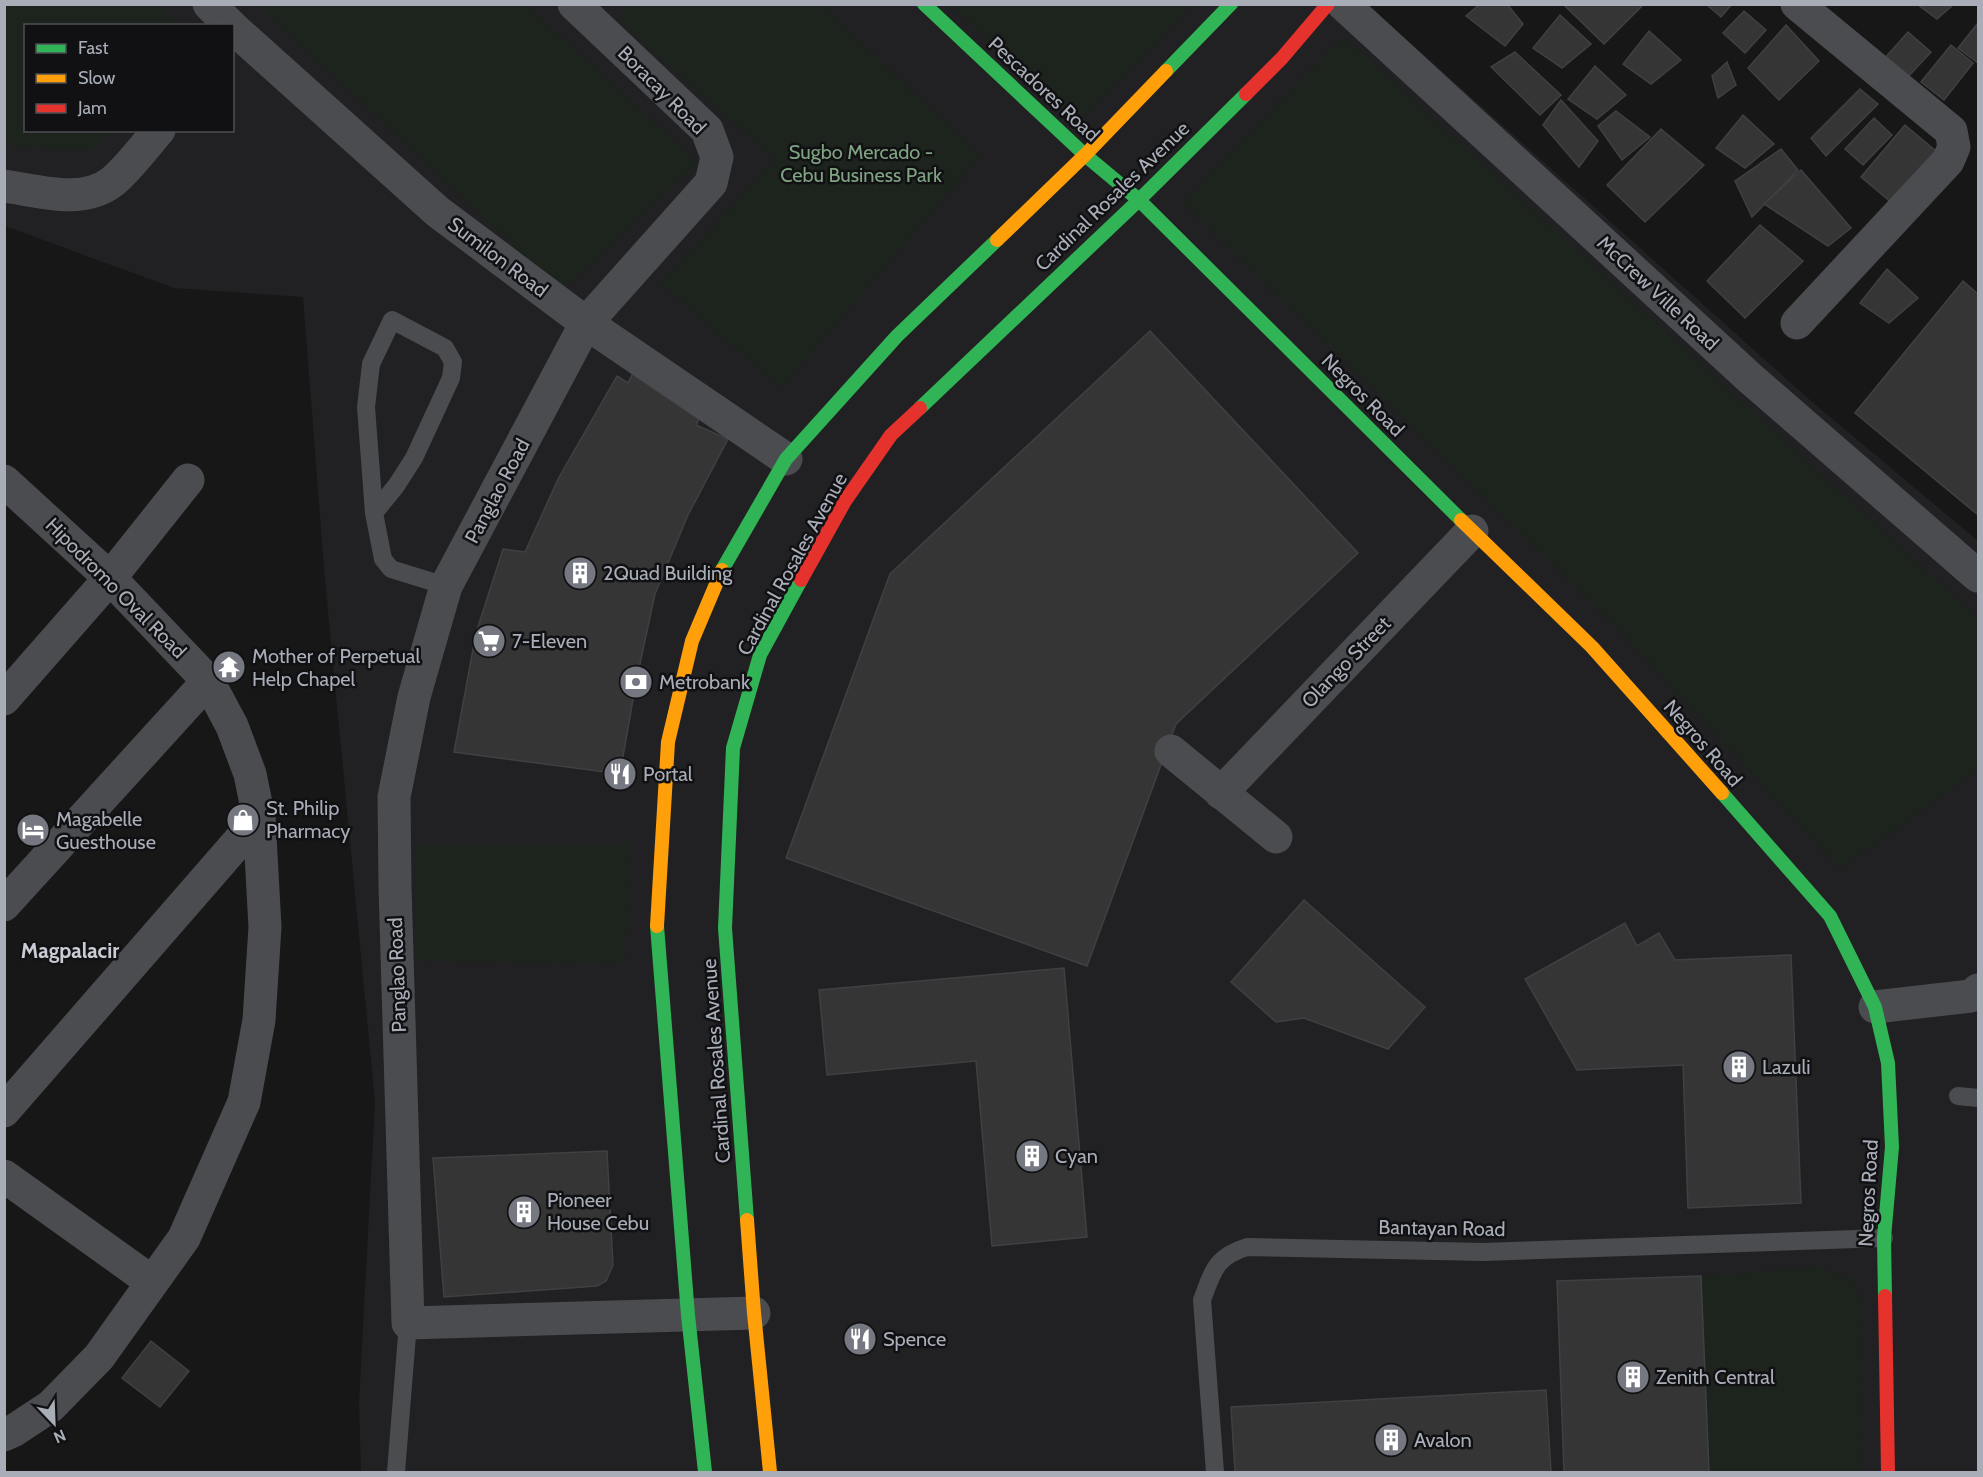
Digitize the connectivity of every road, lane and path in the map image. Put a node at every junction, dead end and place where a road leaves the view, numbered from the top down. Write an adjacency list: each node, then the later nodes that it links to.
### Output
1 (210, 4): 8 (street, Sumilon Road)
2 (574, 4): 14 (street, Boracay Road)
3 (924, 4): 11 (main road, Pescadores Road)
4 (1231, 4): 11 (main road)
5 (1328, 4): 13 (main road, Cardinal Rosales Avenue)
6 (1343, 4): 21 (street, McCrew Ville Road)
7 (1797, 4): 15 (street)
8 (226, 24)
9 (235, 35): 14 (street, Sumilon Road)
10 (157, 132): 12 (street)
11 (1085, 155): 13 (main road, Pescadores Road); 16 (main road)
12 (4, 186)
13 (1139, 200): 20 (main road, Negros Road); 39 (main road, Cardinal Rosales Avenue)
14 (586, 323): 16 (street, Sumilon Road); 23 (street, Panglao Road)
15 (1797, 323)
16 (786, 459): 40 (main road)
17 (188, 480): 22 (street)
18 (7, 487): 22 (street, Hipodromo Oval Road)
19 (374, 513): 19 (lane); 23 (lane)
20 (1472, 531): 27 (street, Olango Street); 32 (main road, Negros Road)
21 (1978, 576)
22 (110, 578): 24 (street, Hipodromo Oval Road); 25 (street)
23 (446, 586): 41 (street, Panglao Road)
24 (208, 681): 28 (street, Hipodromo Oval Road); 30 (street)
25 (4, 699)
26 (1171, 751): 27 (street)
27 (1221, 793): 29 (street)
28 (259, 818): 35 (street); 38 (street, Hipodromo Oval Road)
29 (1276, 837)
30 (4, 905)
31 (1978, 990): 32 (street)
32 (1875, 1007): 37 (main road, Negros Road)
33 (1958, 1096): 34 (lane)
34 (1978, 1098)
35 (4, 1111)
36 (4, 1176): 38 (street)
37 (1884, 1238): 46 (lane, Bantayan Road); 47 (main road, Negros Road)
38 (152, 1282): 42 (street, Hipodromo Oval Road)
39 (754, 1313): 40 (street); 45 (main road, Cardinal Rosales Avenue)
40 (688, 1315): 41 (street); 44 (main road)
41 (408, 1323): 43 (lane)
42 (4, 1435)
43 (396, 1473)
44 (705, 1473)
45 (770, 1473)
46 (1215, 1473)
47 (1888, 1473)

